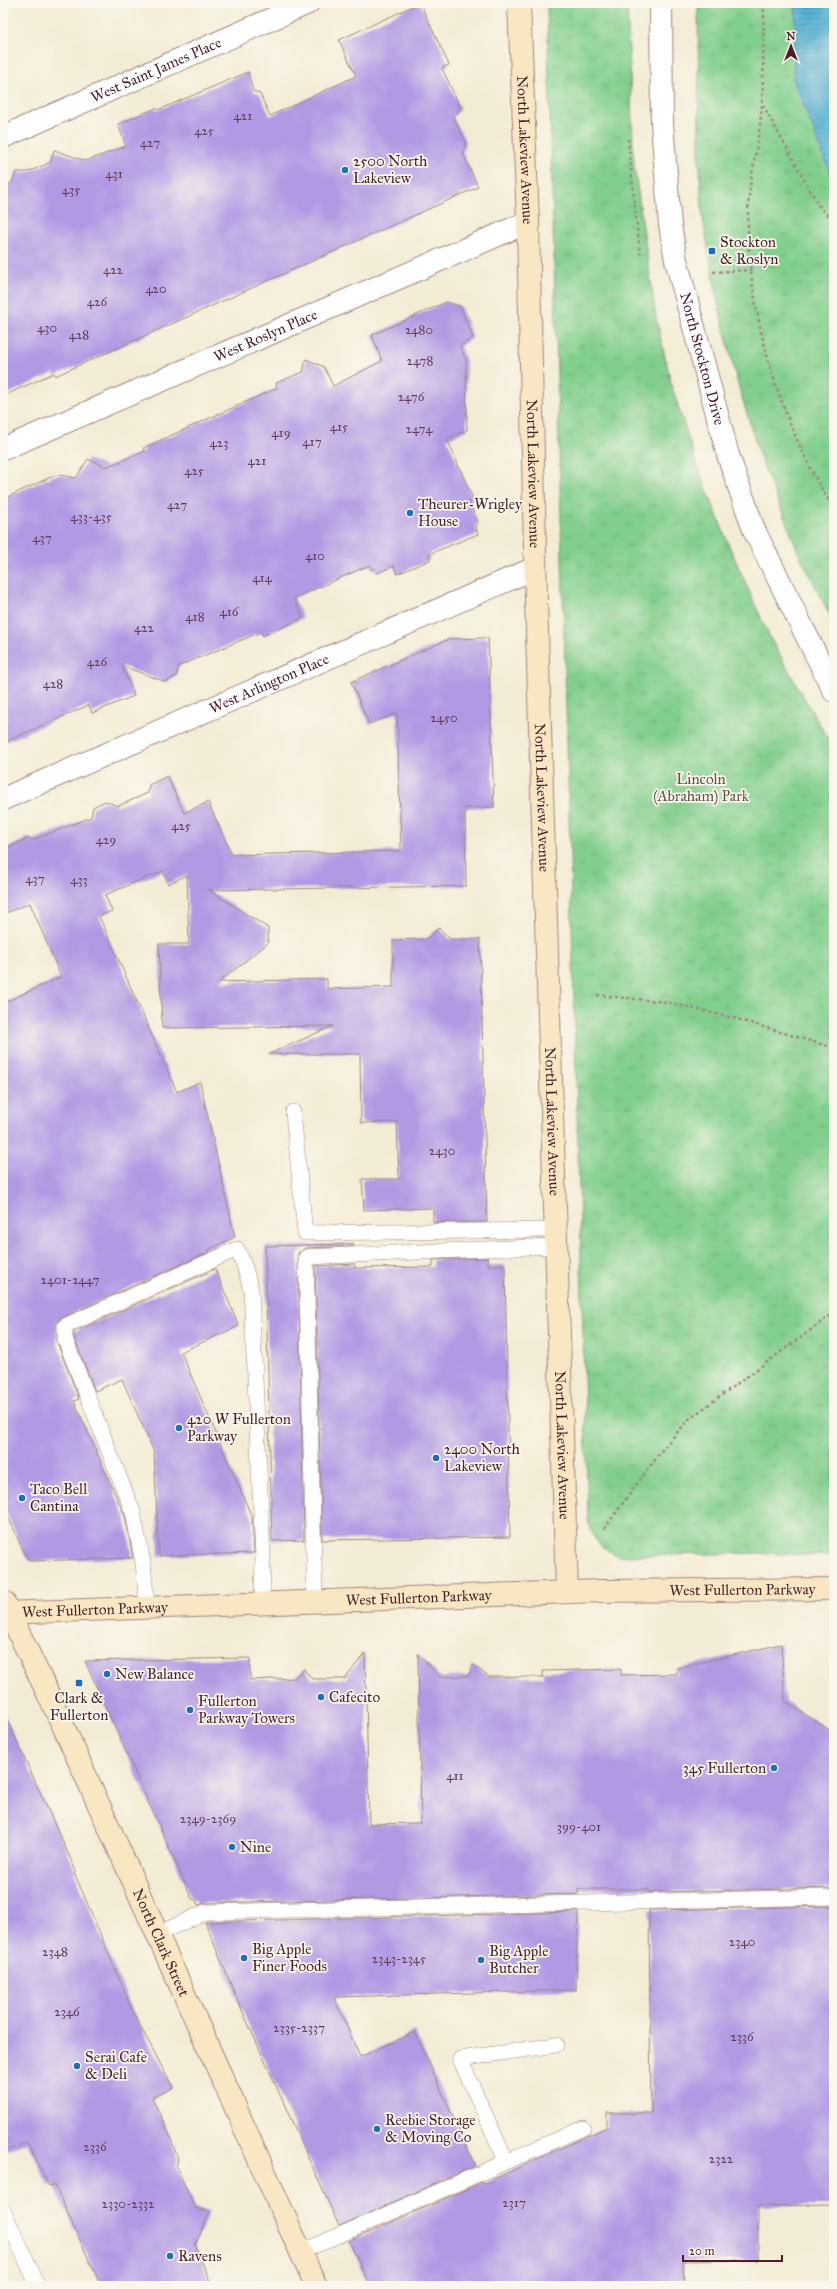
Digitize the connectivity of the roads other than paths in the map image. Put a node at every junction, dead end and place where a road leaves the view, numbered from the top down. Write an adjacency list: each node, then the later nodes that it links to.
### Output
1 (308, 3): 4 (street, West Saint James Place)
2 (519, 3): 5 (main road, North Lakeview Avenue)
3 (661, 3): 8 (street, North Stockton Drive)
4 (3, 137)
5 (528, 222): 6 (street, West Roslyn Place); 7 (main road, North Lakeview Avenue)
6 (3, 449)
7 (535, 568): 9 (street, West Arlington Place); 11 (main road, North Lakeview Avenue)
8 (834, 691)
9 (3, 799)
10 (294, 1112): 11 (lane)
11 (556, 1238): 13 (main road, North Lakeview Avenue); 14 (lane)
12 (834, 1589): 13 (main road, West Fullerton Parkway)
13 (567, 1592): 14 (main road, West Fullerton Parkway)
14 (314, 1601): 15 (main road, West Fullerton Parkway)
15 (262, 1603): 16 (main road, West Fullerton Parkway); 16 (lane)
16 (147, 1606): 17 (main road, West Fullerton Parkway)
17 (5, 1609): 19 (main road, North Clark Street)
18 (834, 1897): 19 (lane)
19 (158, 1934): 24 (main road, North Clark Street)
20 (556, 2045): 22 (lane)
21 (583, 2128): 22 (lane)
22 (506, 2161): 24 (lane)
23 (3, 2210): 25 (lane)
24 (300, 2252): 26 (main road, North Clark Street)
25 (38, 2286)
26 (316, 2286)

